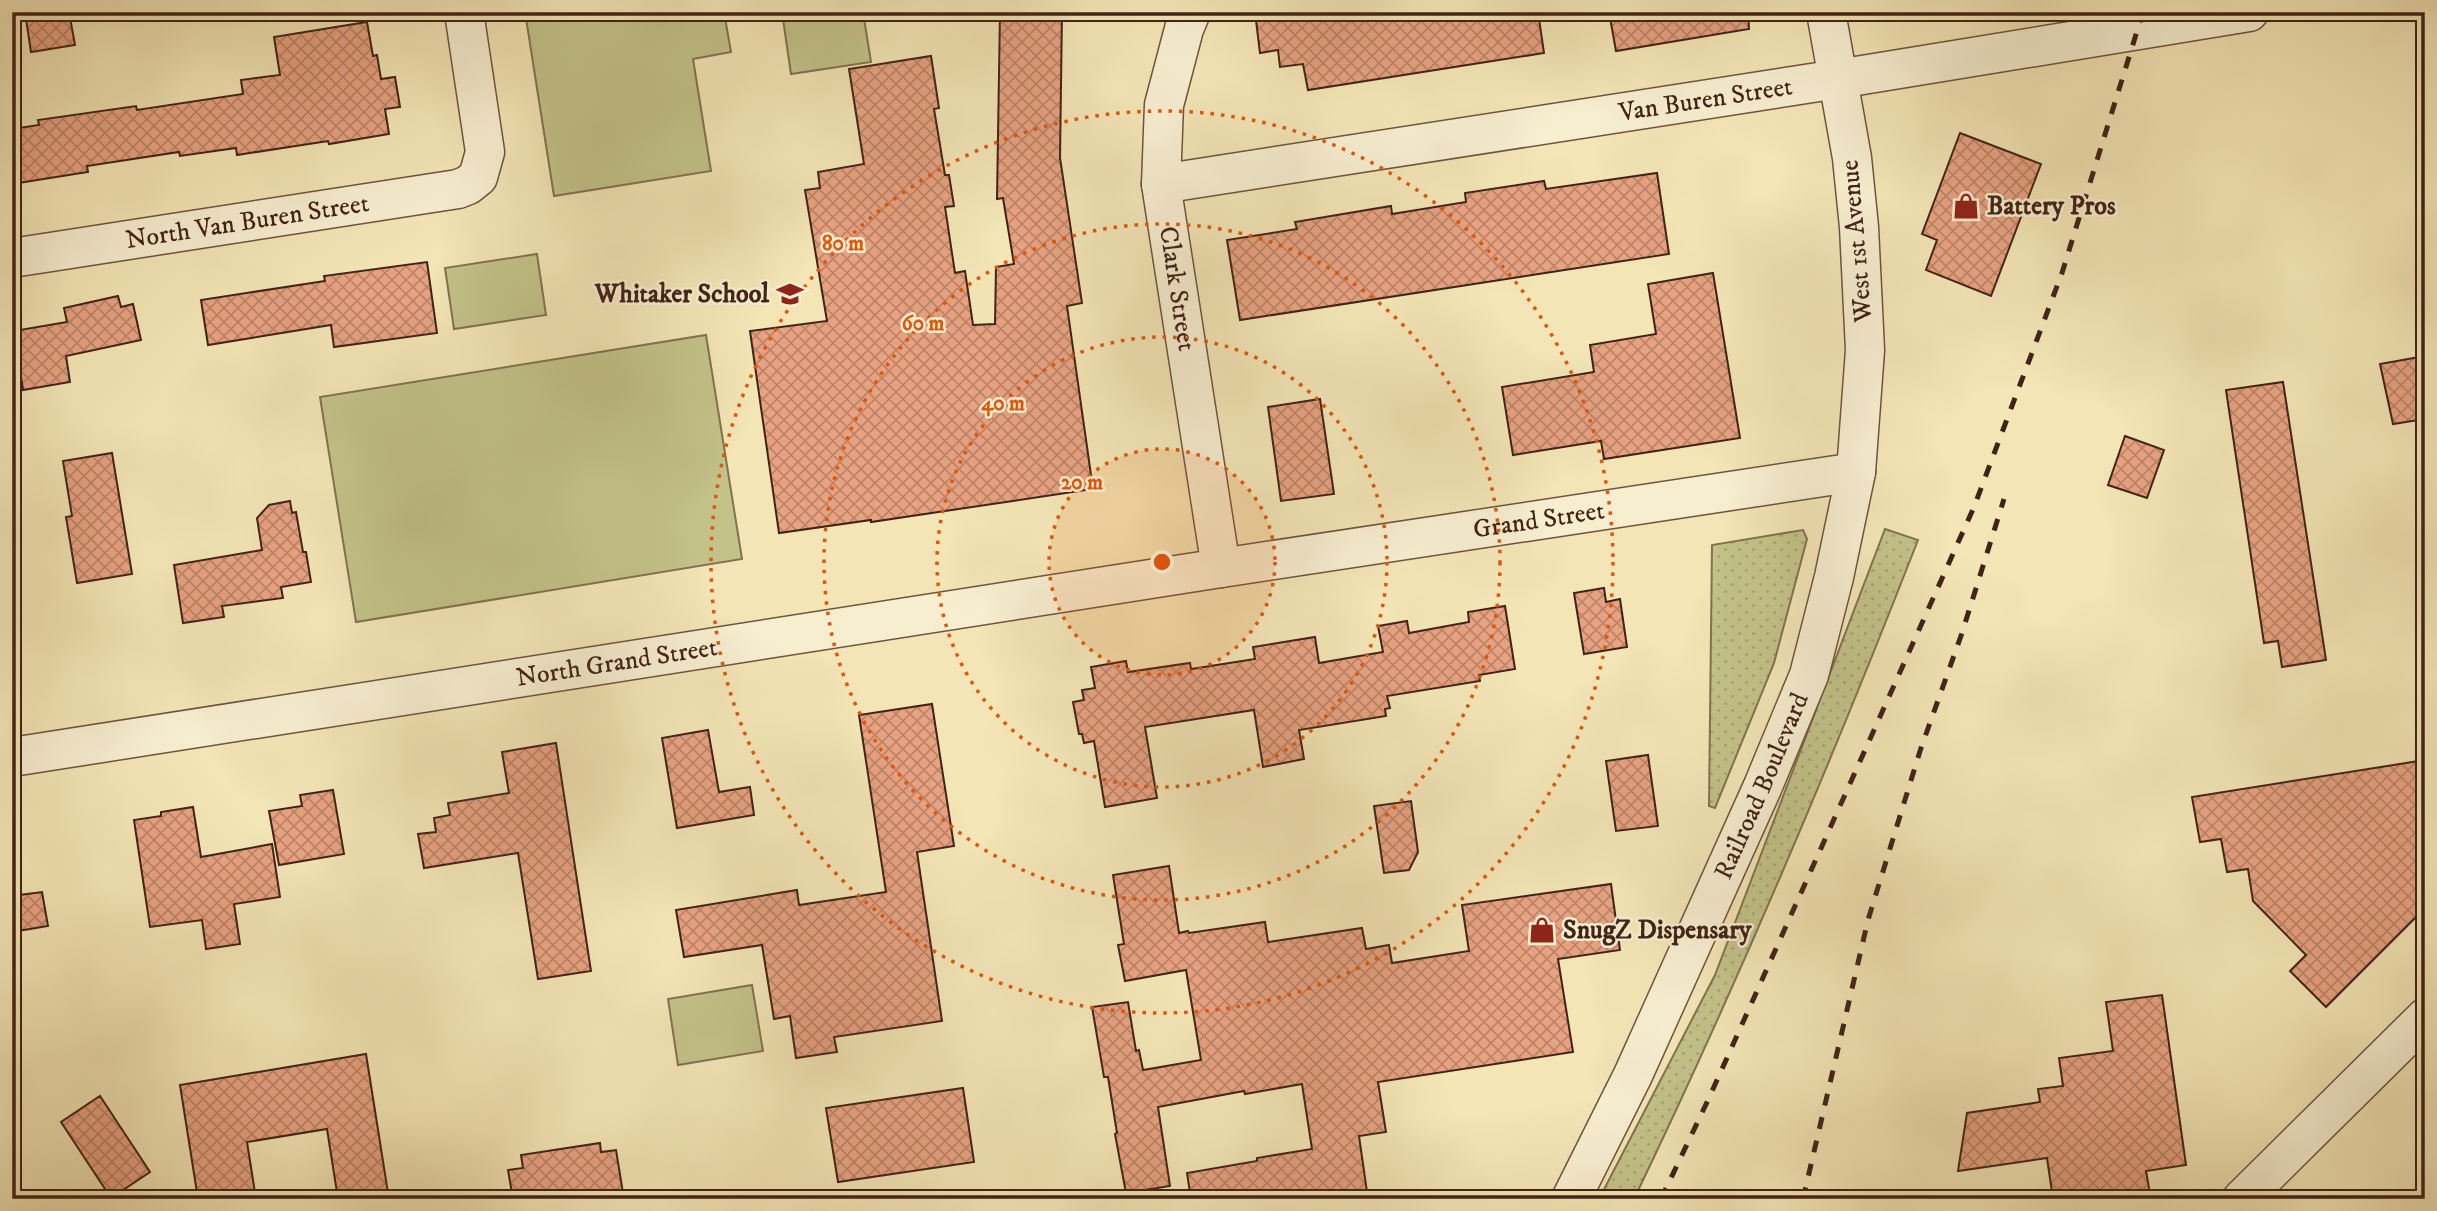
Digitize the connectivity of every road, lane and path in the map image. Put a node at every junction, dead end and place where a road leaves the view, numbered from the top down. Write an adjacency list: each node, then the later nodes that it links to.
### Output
1 (464, 12): 7 (street, North Van Buren Street)
2 (1191, 12): 6 (street, Clark Street)
3 (1826, 12): 5 (street, West 1st Avenue)
4 (2249, 12): 5 (street, Van Buren Street)
5 (1838, 79): 6 (street, Van Buren Street); 8 (street, West 1st Avenue)
6 (1161, 184): 9 (street, Clark Street)
7 (12, 258)
8 (1856, 472): 9 (street, Grand Street); 12 (street, Railroad Boulevard)
9 (1221, 568): 10 (street, North Grand Street)
10 (12, 757)
11 (2425, 1018): 13 (street)
12 (1572, 1199)
13 (2242, 1199)

